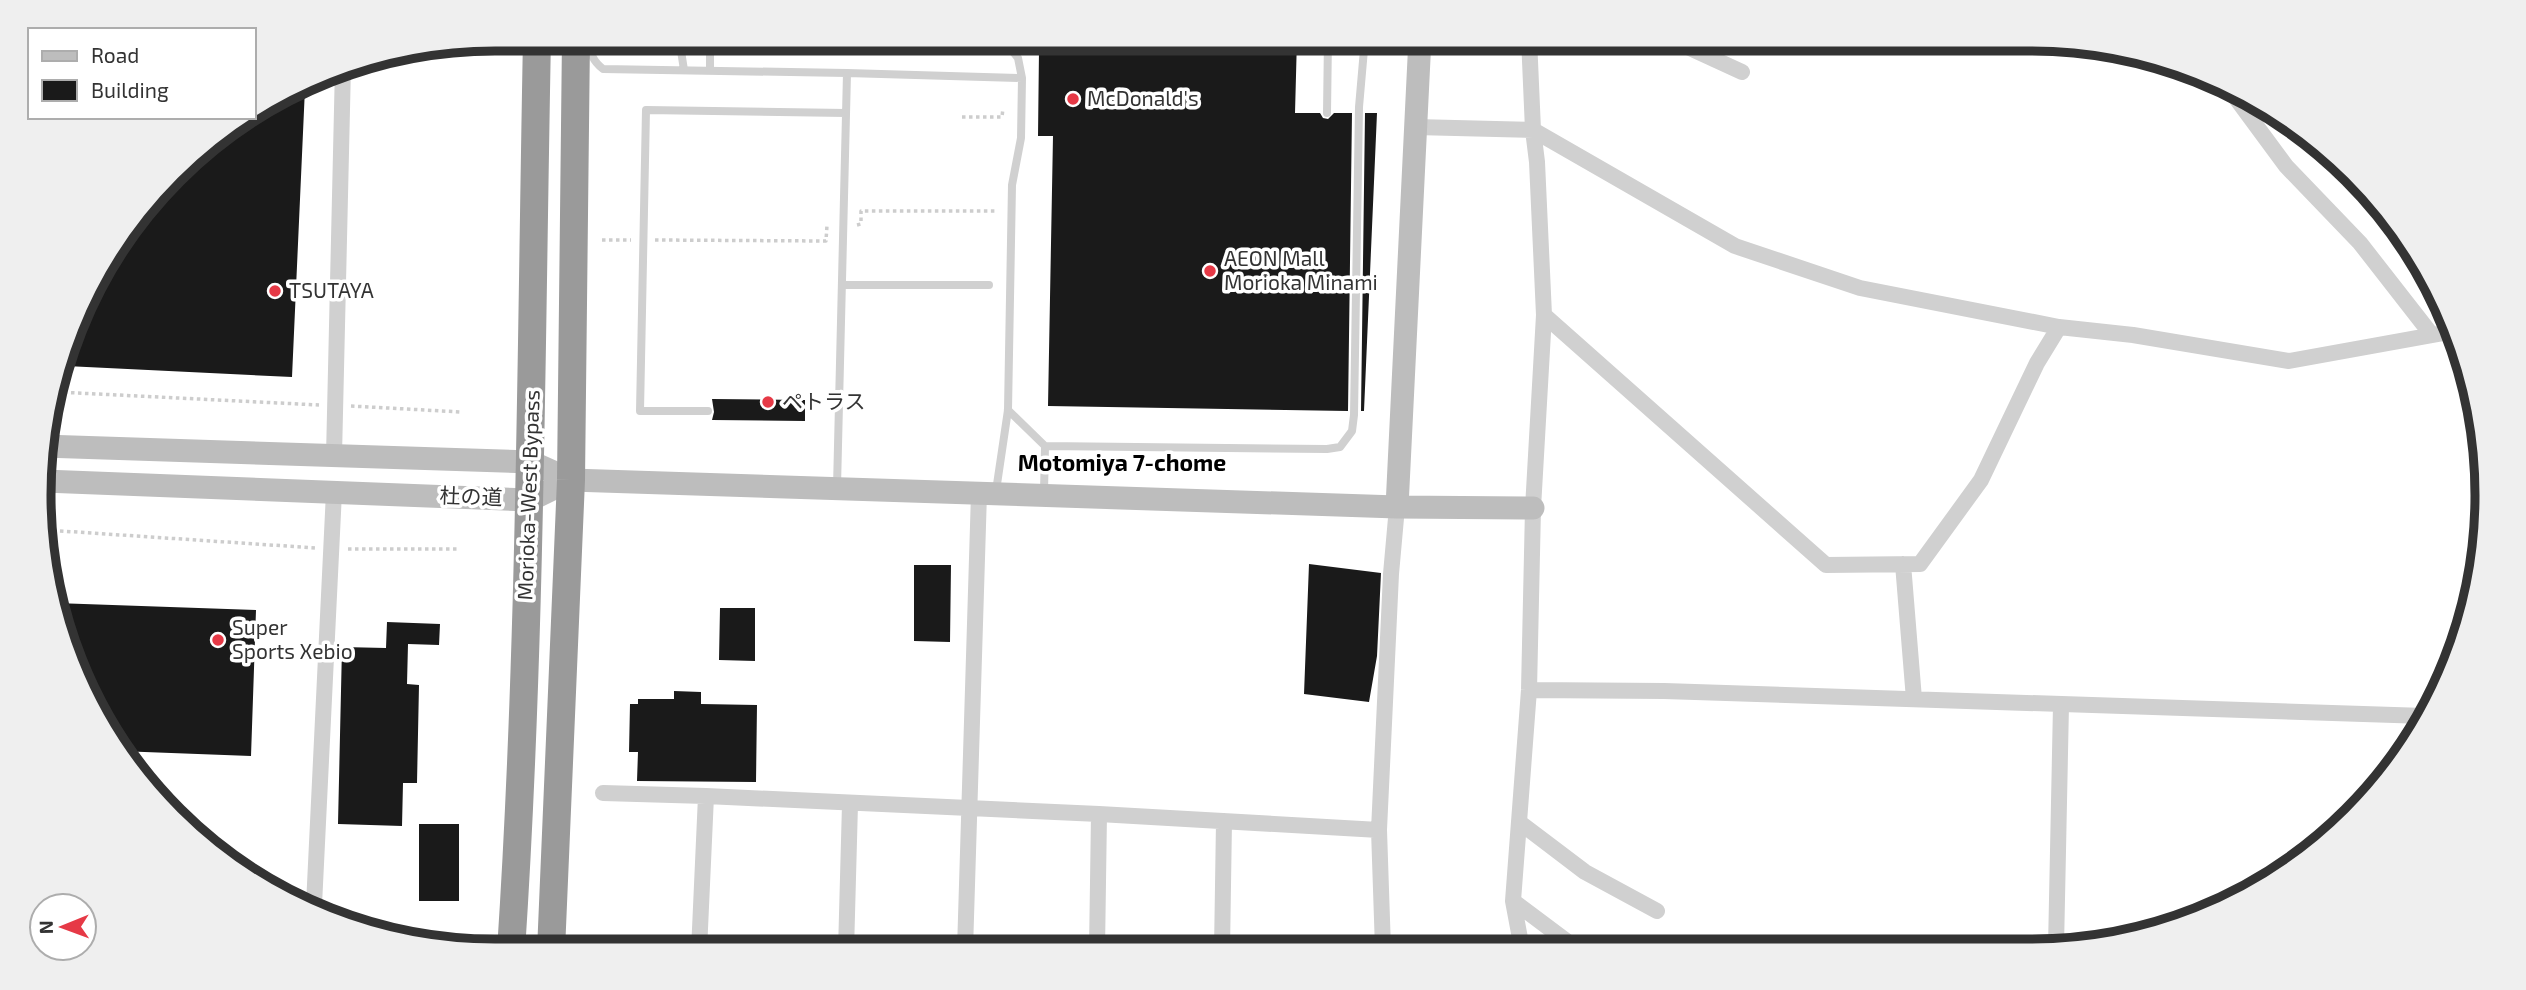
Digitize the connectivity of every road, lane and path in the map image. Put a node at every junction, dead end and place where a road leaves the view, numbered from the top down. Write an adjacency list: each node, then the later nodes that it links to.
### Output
1 (537, 51): 45 (highway, Morioka-West Bypass)
2 (576, 51): 46 (highway, Morioka-West Bypass)
3 (590, 51): 12 (lane)
4 (681, 51): 12 (lane)
5 (710, 51): 13 (lane)
6 (1012, 51): 17 (lane)
7 (1328, 51): 21 (lane)
8 (1364, 51): 43 (lane)
9 (1419, 51): 23 (street)
10 (1529, 51): 24 (street)
11 (1696, 51): 14 (street)
12 (684, 70): 13 (lane)
13 (710, 71): 15 (lane)
14 (1742, 72)
15 (847, 74): 17 (lane); 20 (lane)
16 (343, 78): 38 (street)
17 (1021, 78): 39 (lane)
18 (2240, 103): 36 (street)
19 (1003, 108): 22 (path)
20 (846, 113): 31 (lane); 40 (lane)
21 (1327, 113)
22 (962, 117)
23 (1415, 127): 24 (street); 53 (street)
24 (1533, 130): 33 (street); 34 (street)
25 (996, 211): 27 (path)
26 (827, 225): 30 (path)
27 (855, 225)
28 (602, 240): 29 (path)
29 (631, 240)
30 (653, 240)
31 (842, 285): 32 (lane); 48 (lane)
32 (989, 285)
33 (1544, 315): 54 (street); 58 (street)
34 (2059, 327): 36 (street); 58 (street)
35 (2444, 332): 36 (street)
36 (2431, 334)
37 (63, 392): 38 (path)
38 (335, 405): 41 (path); 44 (street)
39 (1008, 410): 43 (lane); 50 (lane)
40 (708, 411)
41 (461, 412)
42 (54, 446): 44 (street, 杜の道)
43 (1045, 446): 51 (lane)
44 (334, 456): 45 (street, 杜の道)
45 (531, 462): 46 (street, 杜の道); 52 (highway, Morioka-West Bypass)
46 (571, 480): 48 (street); 52 (street, 杜の道); 76 (highway, Morioka-West Bypass)
47 (51, 481): 49 (street, 杜の道)
48 (837, 489): 50 (street)
49 (334, 492): 52 (street, 杜の道); 56 (street)
50 (987, 494): 51 (street); 66 (street)
51 (1044, 495): 53 (street)
52 (530, 500): 75 (highway, Morioka-West Bypass)
53 (1396, 507): 54 (street); 70 (street)
54 (1533, 508): 59 (street)
55 (53, 530): 56 (path)
56 (331, 549): 57 (path); 71 (street)
57 (458, 550)
58 (1903, 564): 60 (street)
59 (1529, 690): 60 (street); 69 (street)
60 (1914, 699): 61 (street)
61 (2061, 705): 62 (street); 74 (street)
62 (2417, 716)
63 (603, 793): 64 (street)
64 (706, 796): 65 (street); 77 (street)
65 (850, 804): 66 (street); 78 (street)
66 (968, 809): 67 (street); 79 (street)
67 (1099, 814): 68 (street); 80 (street)
68 (1224, 821): 70 (street); 81 (street)
69 (1519, 822): 72 (street); 73 (street)
70 (1379, 831): 82 (street)
71 (314, 900)
72 (1513, 901): 83 (street); 84 (street)
73 (1657, 911)
74 (2056, 938)
75 (512, 939)
76 (552, 939)
77 (700, 939)
78 (846, 939)
79 (965, 939)
80 (1097, 939)
81 (1222, 939)
82 (1383, 939)
83 (1520, 939)
84 (1564, 939)

